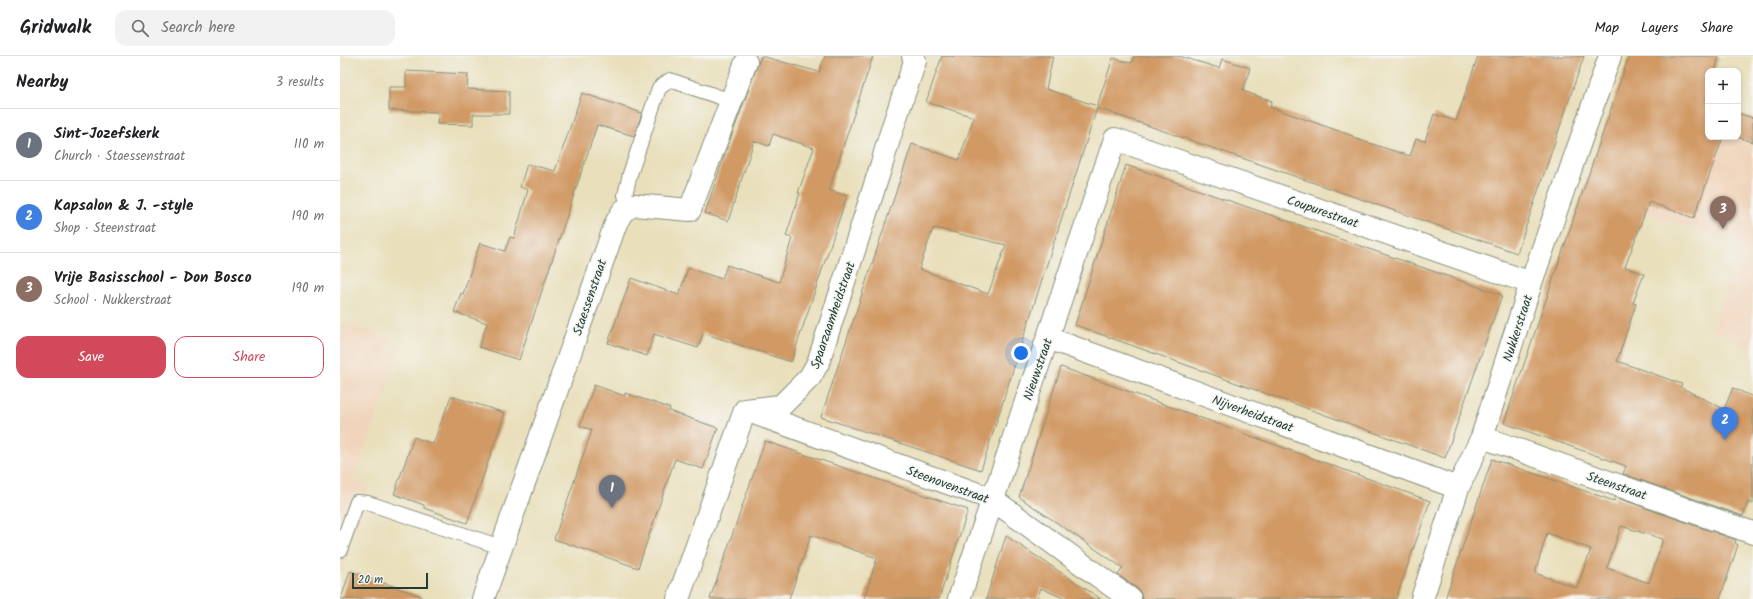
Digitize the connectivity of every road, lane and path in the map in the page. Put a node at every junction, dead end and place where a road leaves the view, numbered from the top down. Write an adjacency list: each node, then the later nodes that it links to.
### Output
1 (913, 56): 9 (street, Spaarzaamheidstraat)
2 (1610, 56): 7 (street, Nukkerstraat)
3 (746, 62): 4 (street)
4 (731, 101): 6 (street); 6 (lane)
5 (1115, 139): 7 (street, Coupurestraat); 8 (street, Nieuwstraat)
6 (630, 208): 14 (street, Staessenstraat)
7 (1531, 283): 10 (street, Nukkerstraat)
8 (1048, 338): 11 (street, Nijverheidstraat); 12 (street, Nieuwstraat)
9 (744, 410): 12 (street, Steenovenstraat); 17 (street)
10 (1482, 437): 11 (street, Nukkerstraat); 13 (street, Steenstraat)
11 (1458, 488): 20 (street, Nukkerstraat)
12 (992, 499): 18 (street, Nieuwstraat); 19 (street, Steenovenstraat)
13 (1753, 533)
14 (501, 547): 15 (lane); 16 (street, Staessenstraat)
15 (340, 550)
16 (482, 599)
17 (678, 599)
18 (959, 599)
19 (1130, 599)
20 (1422, 599)

